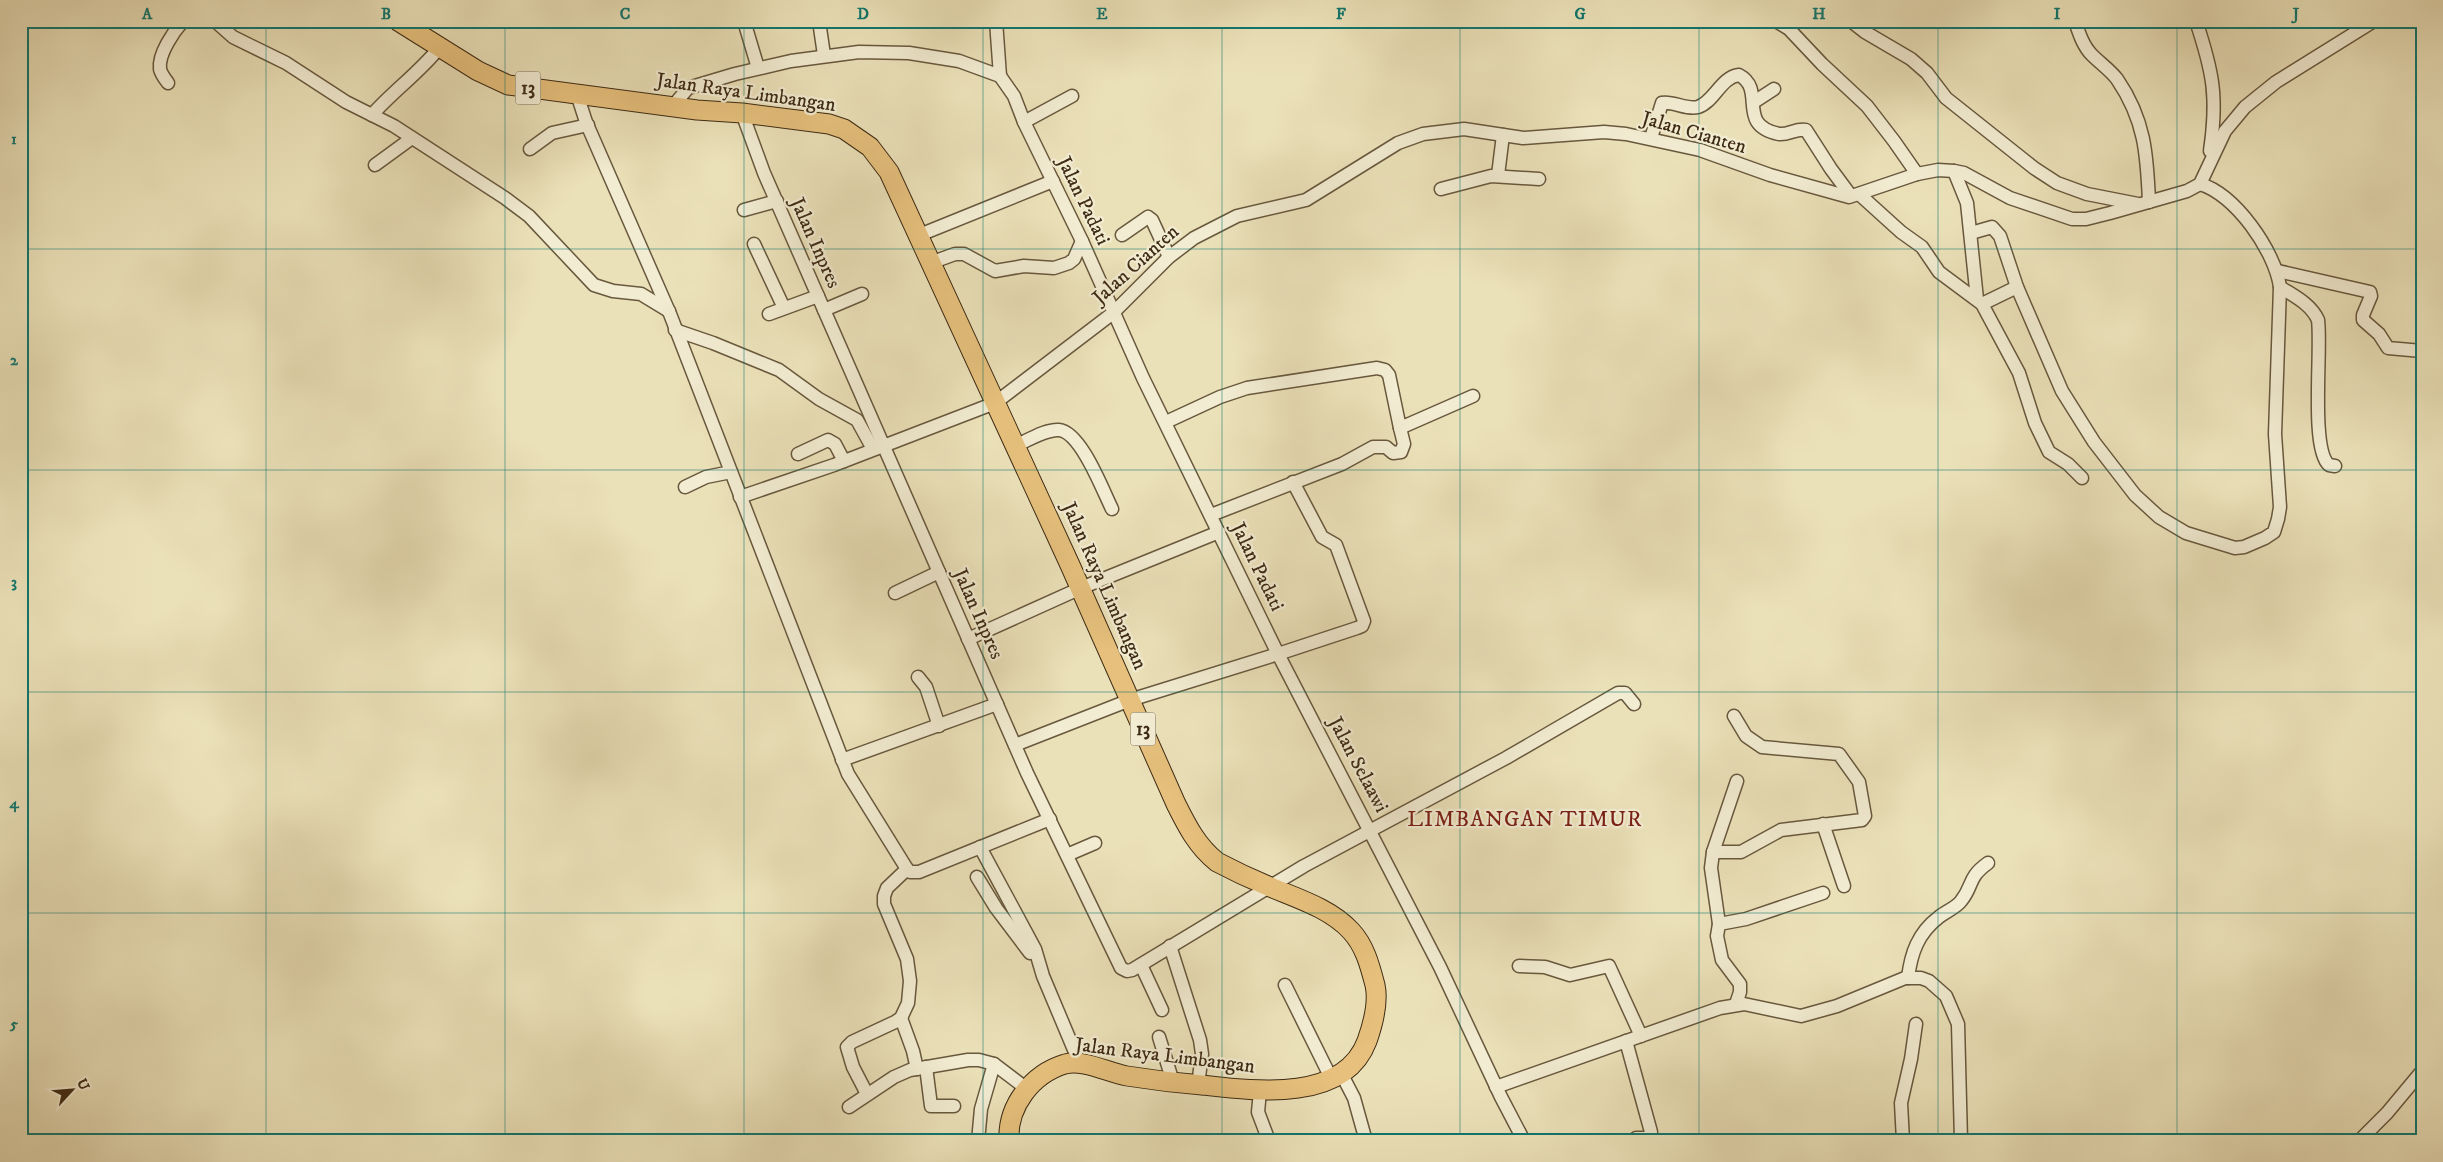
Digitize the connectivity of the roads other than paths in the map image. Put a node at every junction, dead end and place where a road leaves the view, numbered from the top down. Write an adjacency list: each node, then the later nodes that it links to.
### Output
1 (183, 21): 16 (street)
2 (215, 21): 23 (street)
3 (398, 21): 12 (highway, Jalan Raya Limbangan / 13)
4 (744, 21): 14 (street)
5 (819, 21): 13 (street)
6 (996, 21): 15 (street)
7 (1776, 21): 33 (street)
8 (1851, 21): 41 (street)
9 (2075, 21): 41 (street)
10 (2196, 21): 31 (street)
11 (2374, 21): 31 (street)
12 (439, 48): 18 (highway, Jalan Raya Limbangan / 13); 23 (street)
13 (824, 56): 14 (street); 15 (street)
14 (758, 68): 21 (street)
15 (1000, 76): 24 (street, Jalan Padati)
16 (168, 83)
17 (1774, 89): 20 (street)
18 (576, 94): 21 (highway, Jalan Raya Limbangan / 13); 25 (street)
19 (1072, 96): 24 (street)
20 (1754, 102): 28 (street); 39 (street)
21 (674, 106): 22 (highway, Jalan Raya Limbangan / 13)
22 (742, 113): 40 (street, Jalan Inpres); 45 (highway, Jalan Raya Limbangan / 13)
23 (372, 115): 27 (street)
24 (1024, 122): 36 (street, Jalan Padati)
25 (588, 125): 29 (street); 60 (street)
26 (1503, 135): 28 (street, Jalan Cianten); 34 (street); 48 (street, Jalan Cianten)
27 (412, 138): 30 (street); 60 (street)
28 (1651, 138): 39 (street, Jalan Cianten)
29 (530, 149)
30 (375, 165)
31 (2208, 170): 37 (street)
32 (1954, 171): 33 (street); 41 (street); 43 (street)
33 (1917, 174): 39 (street)
34 (1498, 175): 35 (street); 38 (street)
35 (1539, 179)
36 (1052, 181): 45 (street); 46 (street, Jalan Padati)
37 (2200, 184): 41 (street); 50 (street)
38 (1441, 189)
39 (1855, 195): 55 (street)
40 (777, 201): 42 (street); 54 (street, Jalan Inpres)
41 (2145, 203)
42 (744, 210)
43 (1971, 233): 51 (street); 55 (street)
44 (1122, 235): 48 (street)
45 (917, 236): 49 (highway, Jalan Raya Limbangan / 13)
46 (1082, 241): 49 (street); 58 (street, Jalan Padati)
47 (754, 244): 56 (street)
48 (1169, 257): 58 (street, Jalan Cianten)
49 (930, 264): 63 (highway, Jalan Raya Limbangan / 13)
50 (2278, 271): 52 (street); 61 (street)
51 (2017, 287): 52 (street); 55 (street)
52 (2280, 287): 70 (street)
53 (862, 294): 57 (street)
54 (818, 296): 56 (street); 57 (street, Jalan Inpres)
55 (1980, 301): 72 (street)
56 (784, 308): 59 (street)
57 (824, 310): 67 (street, Jalan Inpres)
58 (1113, 313): 63 (street, Jalan Cianten); 64 (street, Jalan Padati)
59 (769, 314)
60 (672, 320): 67 (street); 71 (street)
61 (2422, 351)
62 (1473, 396): 65 (street)
63 (995, 403): 66 (highway, Jalan Raya Limbangan / 13); 67 (street, Jalan Cianten)
64 (1166, 422): 65 (street); 77 (street, Jalan Padati)
65 (1400, 428): 73 (street)
66 (1015, 446): 76 (street); 80 (highway, Jalan Raya Limbangan / 13)
67 (878, 447): 69 (street, Jalan Cianten); 79 (street, Jalan Inpres)
68 (798, 454): 69 (street)
69 (844, 461): 75 (street, Jalan Cianten)
70 (2335, 466)
71 (731, 472): 74 (street); 75 (street)
72 (2082, 478)
73 (1293, 482): 77 (street); 83 (street)
74 (684, 487)
75 (740, 497): 91 (street)
76 (1112, 509)
77 (1210, 515): 78 (street, Jalan Padati)
78 (1219, 532): 80 (street); 83 (street, Jalan Padati)
79 (939, 572): 81 (street); 82 (street, Jalan Inpres)
80 (1080, 588): 82 (street); 85 (highway, Jalan Raya Limbangan / 13)
81 (895, 593)
82 (968, 639): 86 (street, Jalan Inpres)
83 (1278, 654): 85 (street); 95 (street, Jalan Selaawi)
84 (918, 677): 89 (street)
85 (1130, 700): 90 (street); 103 (highway, Jalan Raya Limbangan / 13)
86 (997, 704): 89 (street); 90 (street, Jalan Inpres)
87 (1634, 704): 95 (street)
88 (1734, 716): 94 (street)
89 (939, 726): 91 (street)
90 (1016, 745): 93 (street, Jalan Inpres)
91 (842, 760): 101 (street)
92 (1737, 781): 98 (street)
93 (1050, 819): 97 (street); 99 (street, Jalan Inpres)
94 (1823, 824): 98 (street); 104 (street)
95 (1371, 831): 103 (street); 127 (street, Jalan Selaawi)
96 (1095, 843): 99 (street)
97 (980, 847): 101 (street); 108 (street)
98 (1713, 852): 106 (street)
99 (1067, 855): 109 (street, Jalan Inpres)
100 (1988, 863): 111 (street)
101 (907, 869): 115 (street)
102 (978, 877): 108 (street)
103 (1268, 886): 107 (street); 124 (highway, Jalan Raya Limbangan / 13)
104 (1844, 886)
105 (1822, 893): 106 (street)
106 (1720, 924): 113 (street)
107 (1170, 946): 109 (street); 126 (street)
108 (1038, 960): 121 (street)
109 (1141, 965): 114 (street)
110 (1519, 966): 117 (street)
111 (1908, 978): 113 (street); 140 (street)
112 (1284, 985): 124 (street)
113 (1736, 1004): 117 (street)
114 (1162, 1010)
115 (901, 1018): 122 (street); 130 (street)
116 (1916, 1024): 139 (street)
117 (1641, 1036): 119 (street)
118 (1158, 1037): 125 (street)
119 (1626, 1041): 127 (street); 133 (street)
120 (994, 1064): 122 (street); 128 (street); 134 (street)
121 (1080, 1064): 125 (highway, Jalan Raya Limbangan / 13); 128 (highway, Jalan Raya Limbangan / 13)
122 (921, 1068): 130 (street); 131 (street)
123 (2422, 1071): 141 (street)
124 (1336, 1075): 129 (highway, Jalan Raya Limbangan / 13); 137 (street)
125 (1173, 1082): 126 (highway, Jalan Raya Limbangan / 13)
126 (1198, 1085): 129 (highway, Jalan Raya Limbangan / 13)
127 (1496, 1088): 138 (street, Jalan Selaawi)
128 (1026, 1089): 135 (highway, Jalan Raya Limbangan / 13)
129 (1260, 1091): 136 (street)
130 (867, 1094): 132 (street)
131 (954, 1106)
132 (848, 1108)
133 (1636, 1138)
134 (978, 1141)
135 (1009, 1141)
136 (1269, 1141)
137 (1366, 1141)
138 (1524, 1141)
139 (1903, 1141)
140 (1961, 1141)
141 (2359, 1141)

